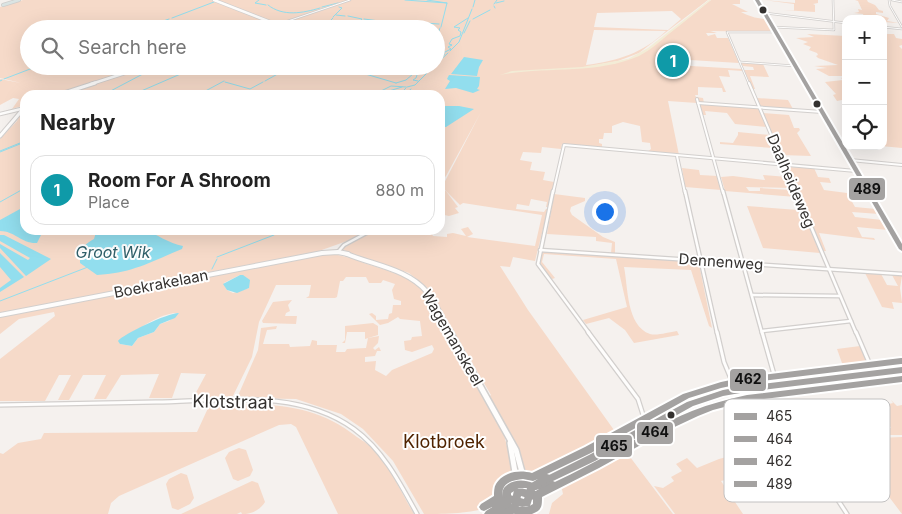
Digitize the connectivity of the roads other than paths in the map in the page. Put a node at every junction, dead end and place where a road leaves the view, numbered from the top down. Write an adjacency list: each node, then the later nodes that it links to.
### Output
1 (19, 0): 8 (main road)
2 (214, 0): 10 (main road)
3 (350, 0): 11 (street)
4 (758, 0): 9 (street)
5 (833, 0): 12 (street)
6 (890, 0): 7 (street); 16 (street)
7 (902, 2)
8 (1, 6)
9 (765, 13): 12 (street); 14 (street)
10 (266, 20)
11 (289, 20)
12 (835, 22): 13 (street); 14 (street)
13 (842, 23)
14 (773, 27): 17 (street)
15 (887, 27): 16 (street)
16 (902, 28)
17 (776, 32): 18 (street, Daalheideweg); 19 (street)
18 (740, 62): 19 (street); 26 (street, Daalheideweg)
19 (795, 66): 28 (street)
20 (120, 75): 21 (main road)
21 (89, 85): 22 (main road)
22 (74, 90)
23 (697, 99): 24 (street)
24 (698, 103): 26 (street); 33 (street)
25 (20, 108): 29 (street)
26 (759, 108): 28 (street); 35 (street, Daalheideweg)
27 (20, 110): 30 (main road)
28 (822, 112): 34 (street)
29 (0, 114)
30 (16, 118): 31 (main road)
31 (0, 136)
32 (677, 156): 33 (street); 41 (street); 44 (street)
33 (714, 159): 35 (street); 45 (street)
34 (850, 160): 36 (street); 37 (street)
35 (784, 165): 37 (street); 46 (street, Daalheideweg)
36 (902, 165)
37 (856, 171): 39 (street)
38 (364, 235): 40 (street)
39 (902, 249)
40 (338, 250): 42 (main road, Wagemanskeel); 43 (main road, Wagemanskeel)
41 (540, 250): 44 (street, Dennenweg); 60 (street)
42 (322, 253): 50 (main road, Boekrakelaan)
43 (348, 254): 61 (main road, Wagemanskeel)
44 (701, 261): 45 (street, Dennenweg); 57 (street)
45 (743, 264): 46 (street, Dennenweg); 48 (street)
46 (829, 269): 47 (street, Dennenweg); 49 (street, Daalheideweg)
47 (902, 274)
48 (752, 295): 49 (street); 52 (street)
49 (840, 296): 51 (street, Daalheideweg)
50 (0, 315)
51 (851, 321): 52 (street); 54 (street, Daalheideweg)
52 (762, 331): 55 (street)
53 (902, 370): 54 (street)
54 (874, 374): 55 (street)
55 (777, 385): 56 (street)
56 (764, 386): 57 (street); 58 (street)
57 (736, 391): 60 (street)
58 (772, 399)
59 (0, 404): 70 (street, Klotstraat)
60 (649, 426): 62 (street)
61 (508, 436): 63 (main road, Wagemanskeel); 64 (main road, Wagemanskeel)
62 (592, 458): 65 (street); 66 (street)
63 (525, 483): 64 (main road); 65 (main road)
64 (515, 484): 68 (main road, Wagemanskeel)
65 (533, 487): 66 (main road)
66 (538, 494): 69 (main road)
67 (839, 502): 73 (street)
68 (513, 509): 69 (main road); 71 (street); 72 (street)
69 (527, 513)
70 (417, 514)
71 (489, 514)
72 (500, 514)
73 (847, 514)

